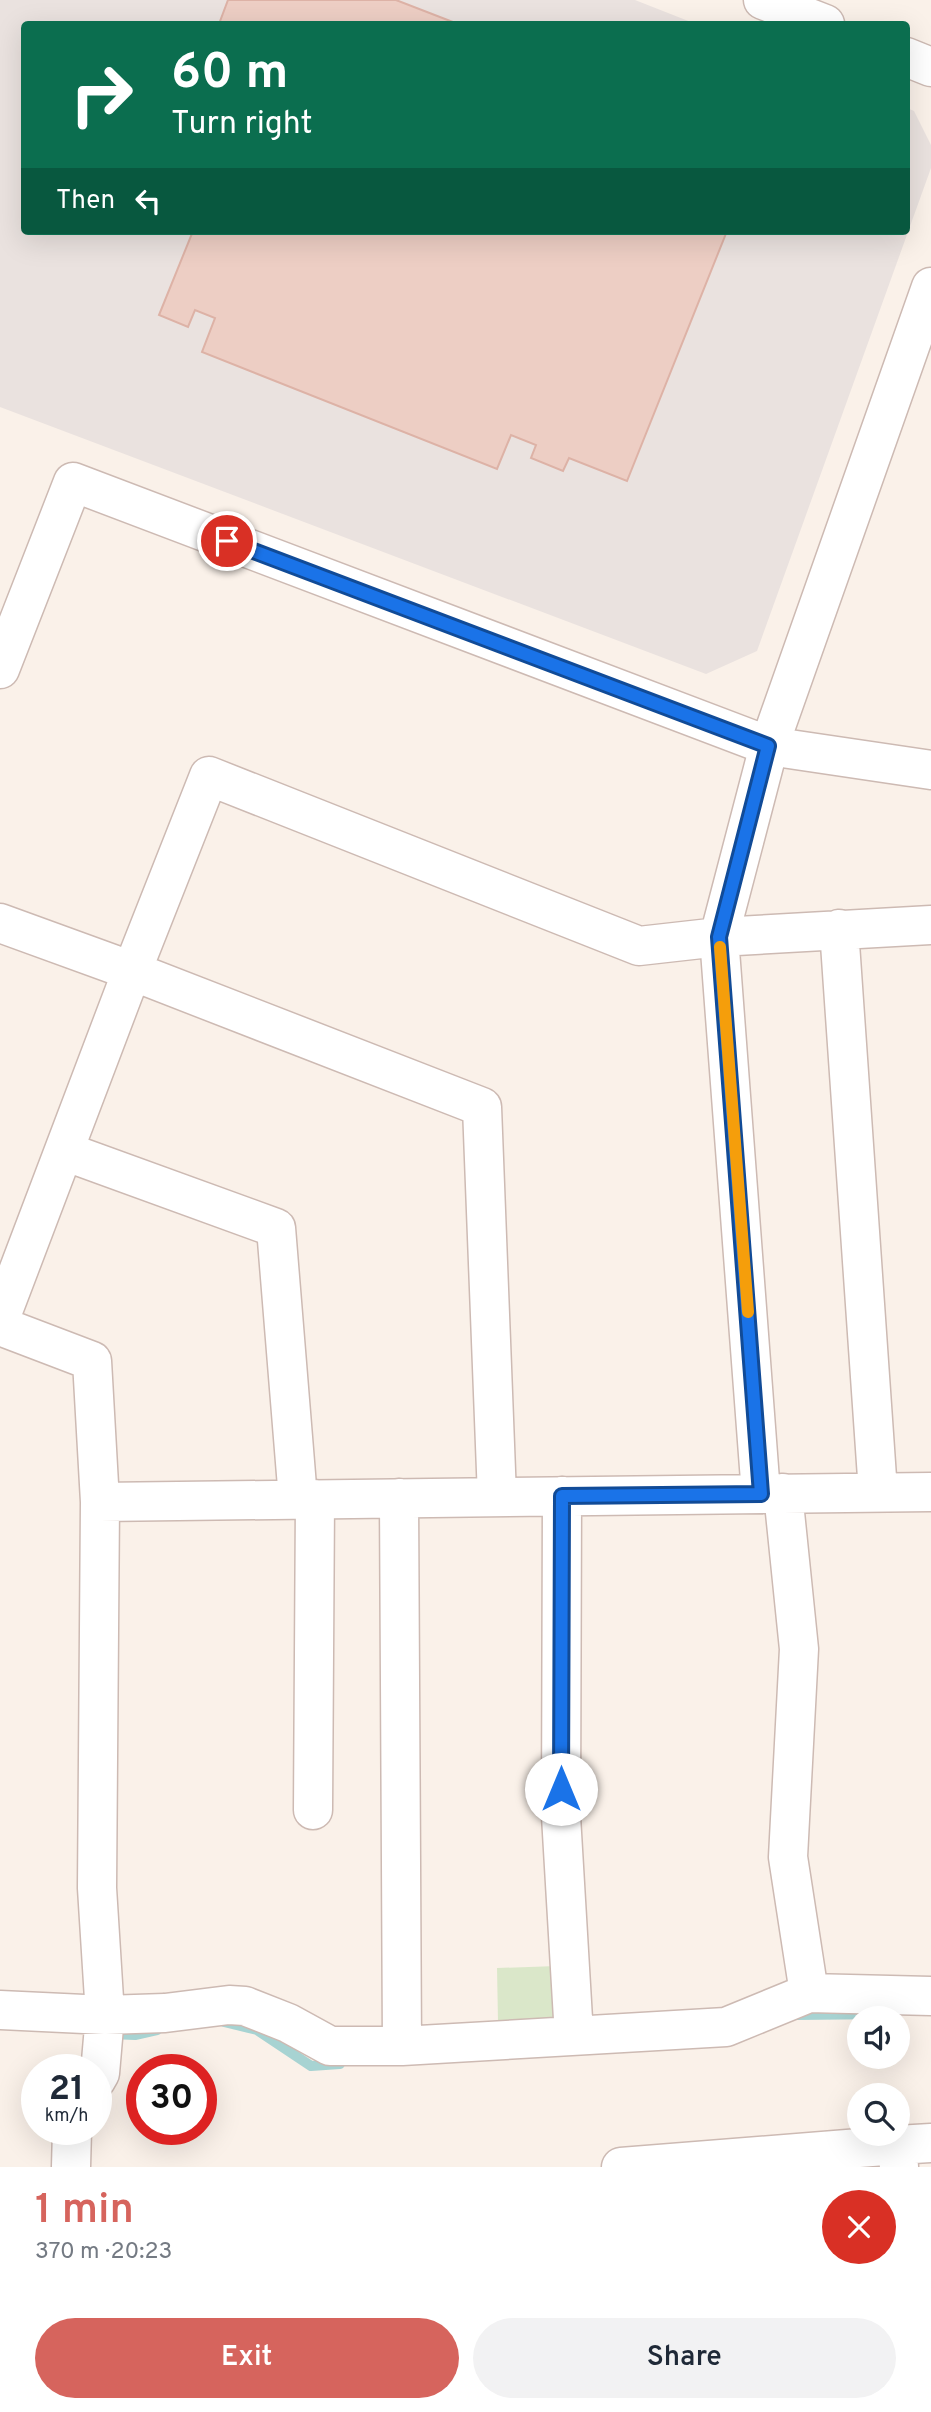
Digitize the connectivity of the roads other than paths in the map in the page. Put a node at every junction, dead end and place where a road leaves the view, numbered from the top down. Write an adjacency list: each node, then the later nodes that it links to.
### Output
1 (763, 0): 2 (street)
2 (817, 21)
3 (910, 59): 4 (street)
4 (931, 67)
5 (931, 287): 7 (street)
6 (0, 669): 7 (street)
7 (768, 746): 8 (street); 12 (street)
8 (931, 770)
9 (0, 923): 13 (street)
10 (931, 925): 11 (street)
11 (839, 929): 12 (street); 17 (street)
12 (719, 937): 13 (street); 19 (street)
13 (131, 971): 14 (street); 21 (street)
14 (64, 1152): 15 (street); 23 (street)
15 (0, 1319)
16 (0, 1326): 24 (street)
17 (878, 1492): 18 (street); 19 (street)
18 (931, 1492)
19 (772, 1493): 20 (street); 26 (street)
20 (562, 1496): 21 (street); 30 (street)
21 (497, 1497): 22 (street)
22 (399, 1498): 23 (street); 31 (street)
23 (307, 1499): 24 (street); 25 (street)
24 (100, 1502): 29 (street)
25 (313, 1810)
26 (809, 1993): 27 (street); 30 (street)
27 (931, 1996)
28 (0, 2010): 29 (street)
29 (105, 2015): 31 (street); 32 (street)
30 (574, 2036): 31 (street)
31 (402, 2046)
32 (102, 2054)
33 (72, 2145): 36 (street)
34 (909, 2152): 35 (street)
35 (754, 2162): 37 (street)
36 (71, 2167)
37 (621, 2167)

